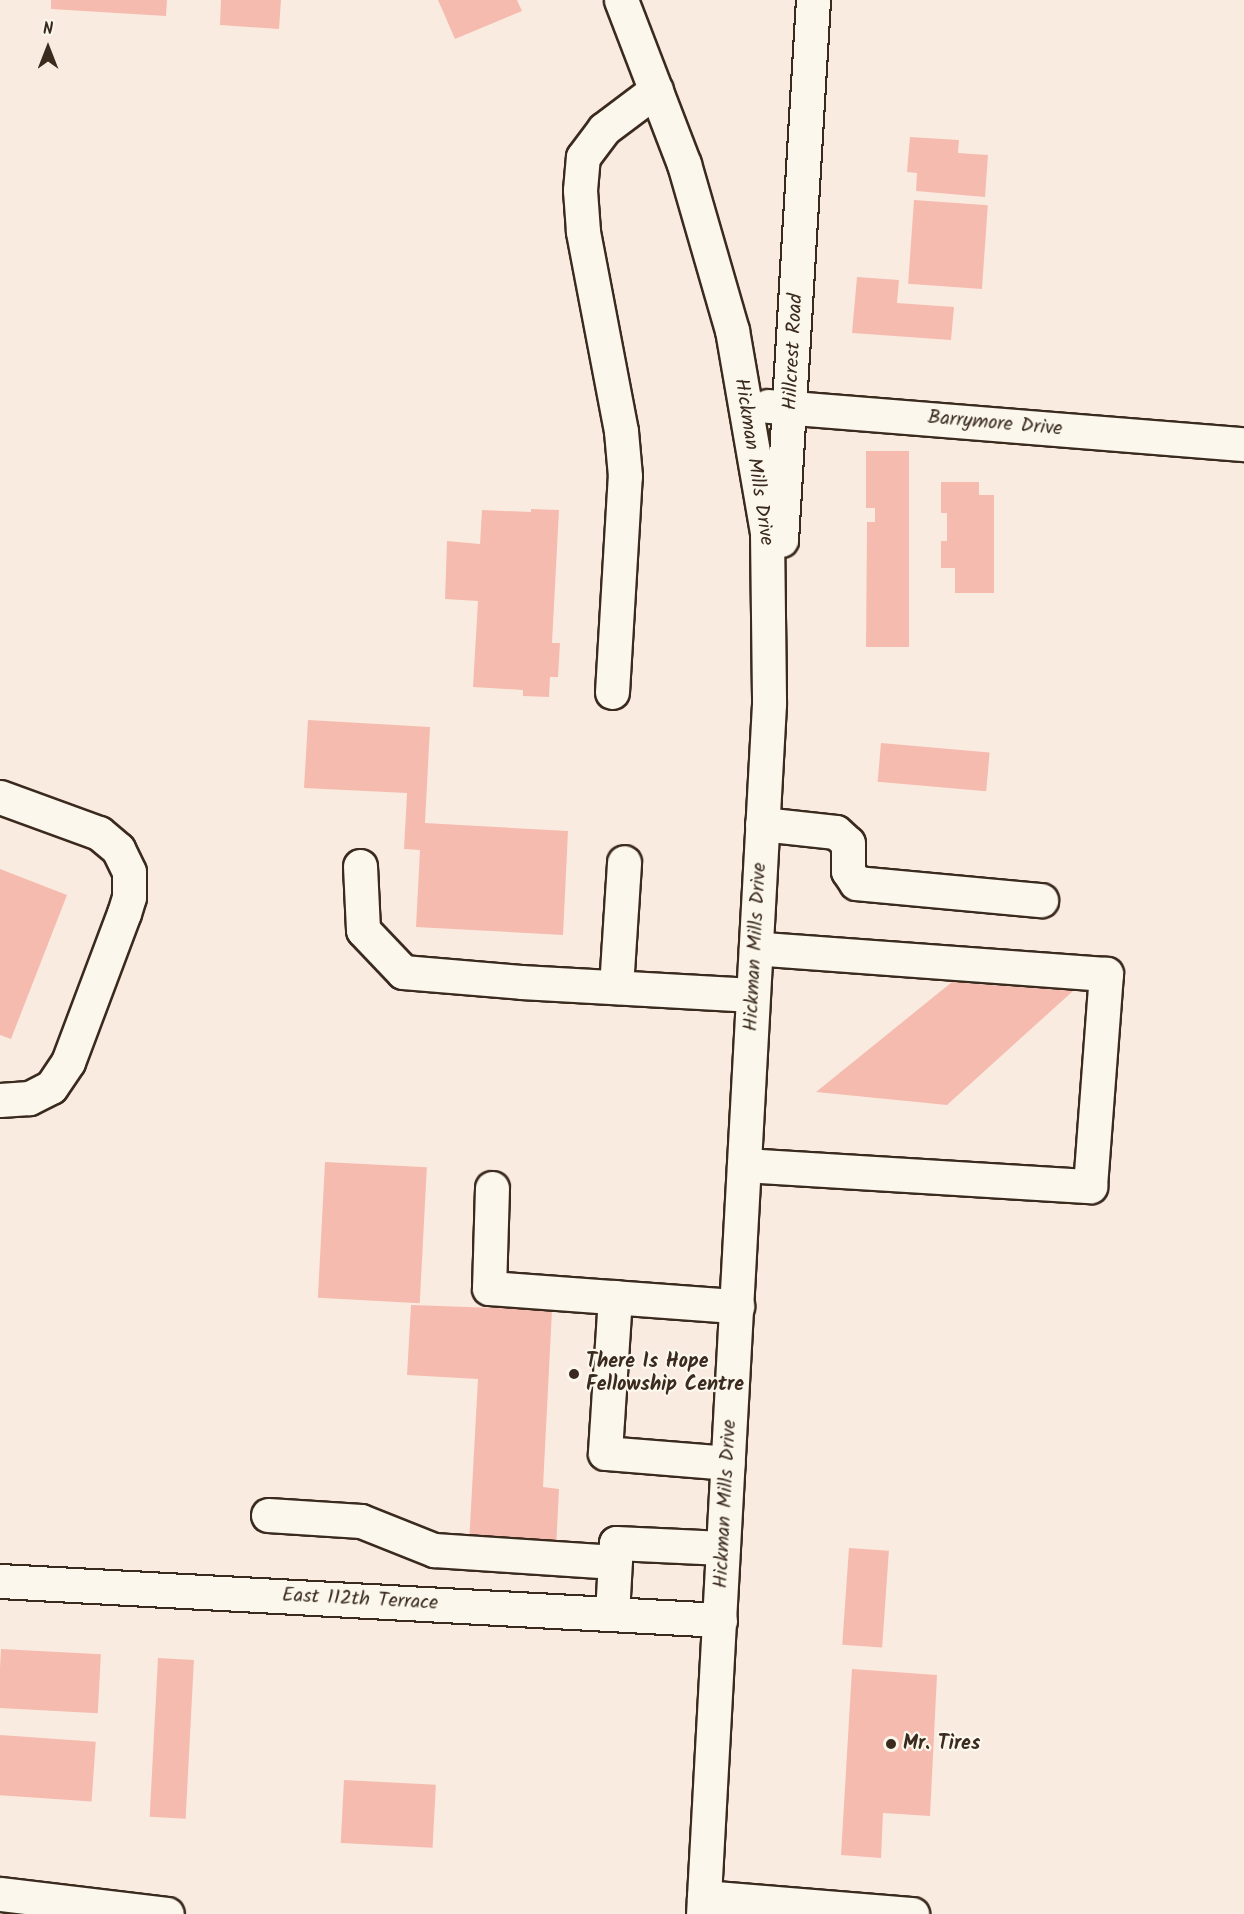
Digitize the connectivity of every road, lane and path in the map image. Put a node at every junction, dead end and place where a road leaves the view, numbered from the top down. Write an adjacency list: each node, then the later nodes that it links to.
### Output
1 (621, 0): 3 (street, Hickman Mills Drive)
2 (813, 0): 5 (street, Hillcrest Road)
3 (656, 90): 4 (street, Hickman Mills Drive); 7 (street)
4 (745, 405): 5 (street, Barrymore Drive); 8 (street, Hickman Mills Drive)
5 (791, 407): 6 (street, Barrymore Drive); 8 (street, Hillcrest Road)
6 (1244, 444)
7 (612, 692)
8 (769, 704): 10 (street, Hickman Mills Drive)
9 (0, 796): 17 (street)
10 (762, 824): 13 (street); 14 (street, Hickman Mills Drive)
11 (624, 862): 15 (street)
12 (360, 866): 15 (street)
13 (1041, 900)
14 (756, 948): 16 (street, Hickman Mills Drive); 18 (street)
15 (616, 987): 16 (street)
16 (753, 995): 18 (street, Hickman Mills Drive)
17 (0, 1100)
18 (744, 1165): 21 (street, Hickman Mills Drive)
19 (492, 1188): 20 (street)
20 (615, 1297): 21 (street); 22 (street)
21 (737, 1306): 22 (street, Hickman Mills Drive)
22 (728, 1463): 24 (street, Hickman Mills Drive)
23 (268, 1515): 25 (street)
24 (723, 1548): 25 (street); 28 (street, Hickman Mills Drive)
25 (615, 1562): 27 (street)
26 (0, 1581): 27 (street, East 112th Terrace)
27 (612, 1614): 28 (street, East 112th Terrace)
28 (720, 1620): 30 (street, Hickman Mills Drive)
29 (0, 1894): 32 (street)
30 (704, 1905): 31 (street)
31 (772, 1908): 33 (street)
32 (167, 1914)
33 (912, 1914)

